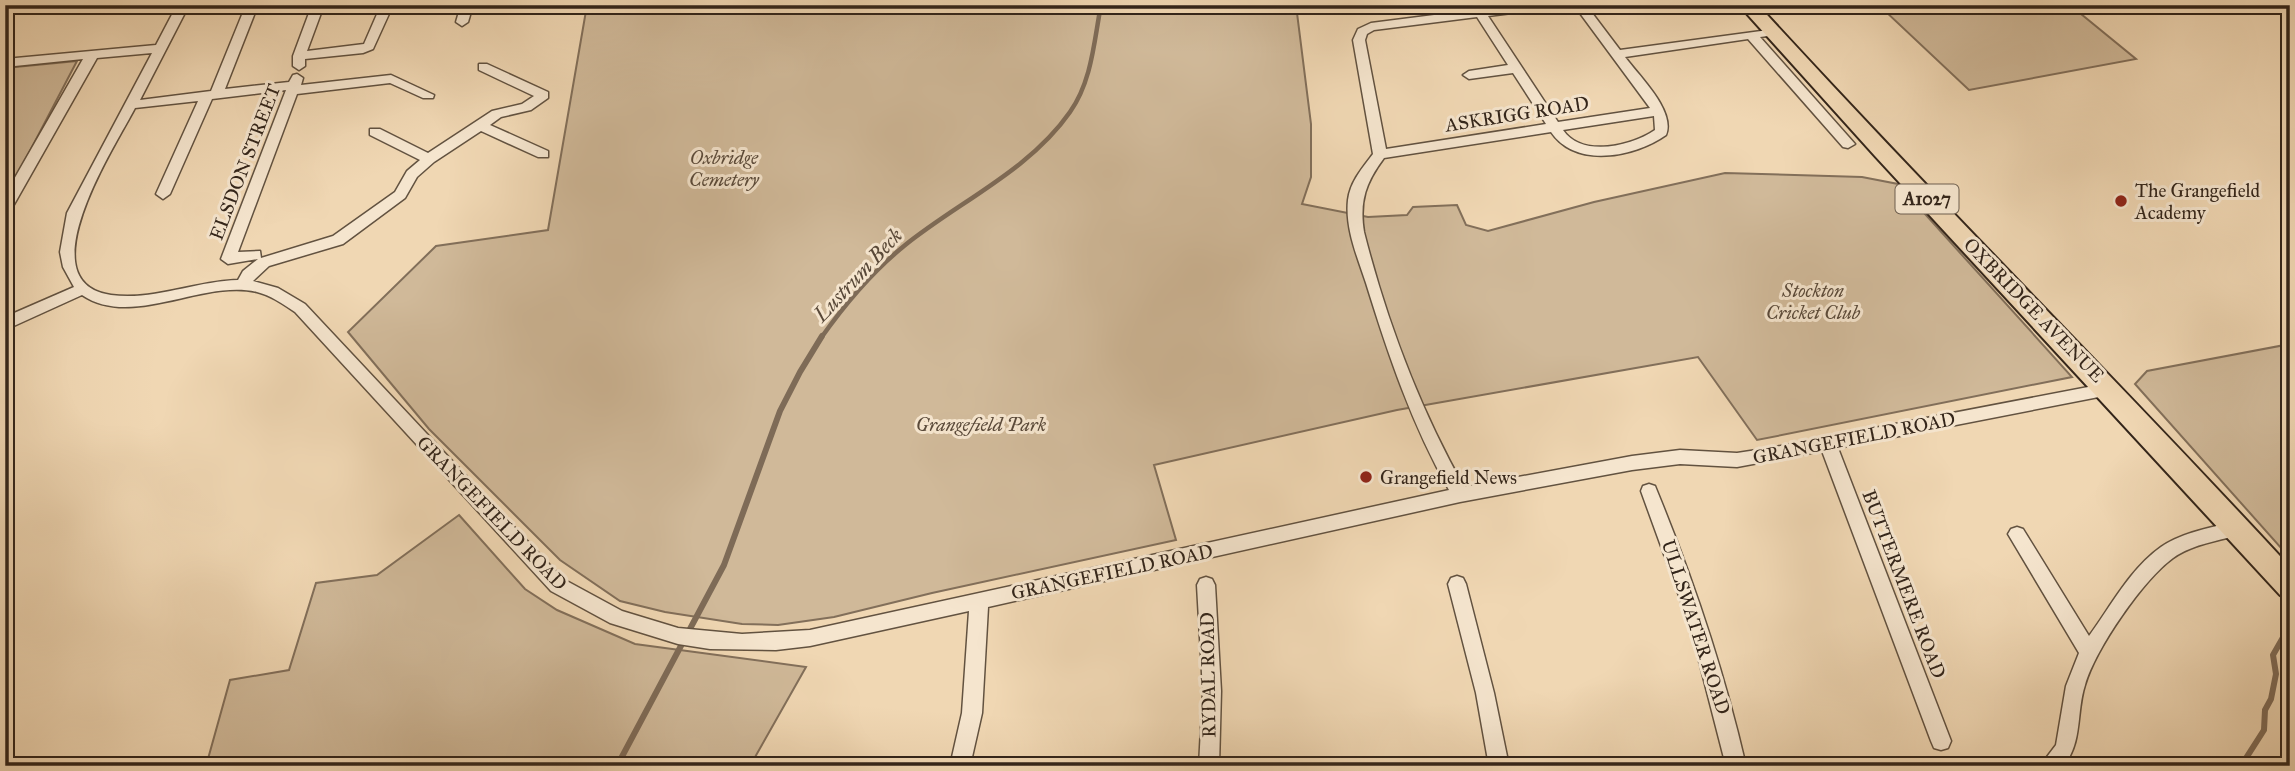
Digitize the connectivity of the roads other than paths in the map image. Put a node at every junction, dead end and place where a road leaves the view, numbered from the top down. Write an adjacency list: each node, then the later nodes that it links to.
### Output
1 (183, 5): 12 (street)
2 (252, 5): 21 (street)
3 (318, 5): 15 (street, ELSDON STREET)
4 (387, 5): 15 (street)
5 (467, 5): 10 (street)
6 (1543, 5): 9 (street)
7 (1580, 5): 13 (street)
8 (1748, 5): 11 (main road, OXBRIDGE AVENUE / A1027)
9 (1480, 13): 18 (street); 30 (street)
10 (462, 22)
11 (1761, 33): 13 (street); 28 (street); 38 (main road, OXBRIDGE AVENUE / A1027)
12 (160, 48): 14 (street); 23 (street)
13 (1619, 54): 24 (street)
14 (92, 55): 16 (street); 33 (street)
15 (299, 57): 20 (street, ELSDON STREET)
16 (5, 63)
17 (483, 67): 25 (street)
18 (1517, 68): 19 (street); 26 (street)
19 (1469, 75)
20 (296, 81): 21 (street); 22 (street); 34 (street, ELSDON STREET)
21 (211, 95): 23 (street); 32 (street)
22 (428, 95)
23 (129, 105): 36 (street)
24 (1660, 111): 26 (street, ASKRIGG ROAD); 26 (street)
25 (479, 125): 29 (street); 31 (street)
26 (1557, 128): 30 (street, ASKRIGG ROAD)
27 (374, 132): 31 (street)
28 (1849, 144)
29 (543, 154)
30 (1380, 154): 41 (street)
31 (429, 159): 35 (street)
32 (163, 194)
33 (5, 208)
34 (255, 255)
35 (243, 285): 36 (street); 47 (street, GRANGEFIELD ROAD)
36 (82, 289): 37 (street)
37 (5, 324)
38 (2109, 389): 39 (street, GRANGEFIELD ROAD); 42 (main road, OXBRIDGE AVENUE / A1027)
39 (1828, 442): 41 (street, GRANGEFIELD ROAD); 49 (street, BUTTERMERE ROAD)
40 (1649, 491): 53 (street, ULLSWATER ROAD)
41 (1460, 495): 47 (street, GRANGEFIELD ROAD)
42 (2238, 528): 46 (main road, OXBRIDGE AVENUE / A1027); 48 (street)
43 (2017, 534): 48 (street)
44 (1457, 584): 52 (street)
45 (1206, 585): 51 (street, RYDAL ROAD)
46 (2290, 586)
47 (979, 601): 50 (street)
48 (2090, 652): 54 (street)
49 (1941, 741)
50 (960, 766)
51 (1209, 766)
52 (1499, 766)
53 (1736, 766)
54 (2050, 766)

